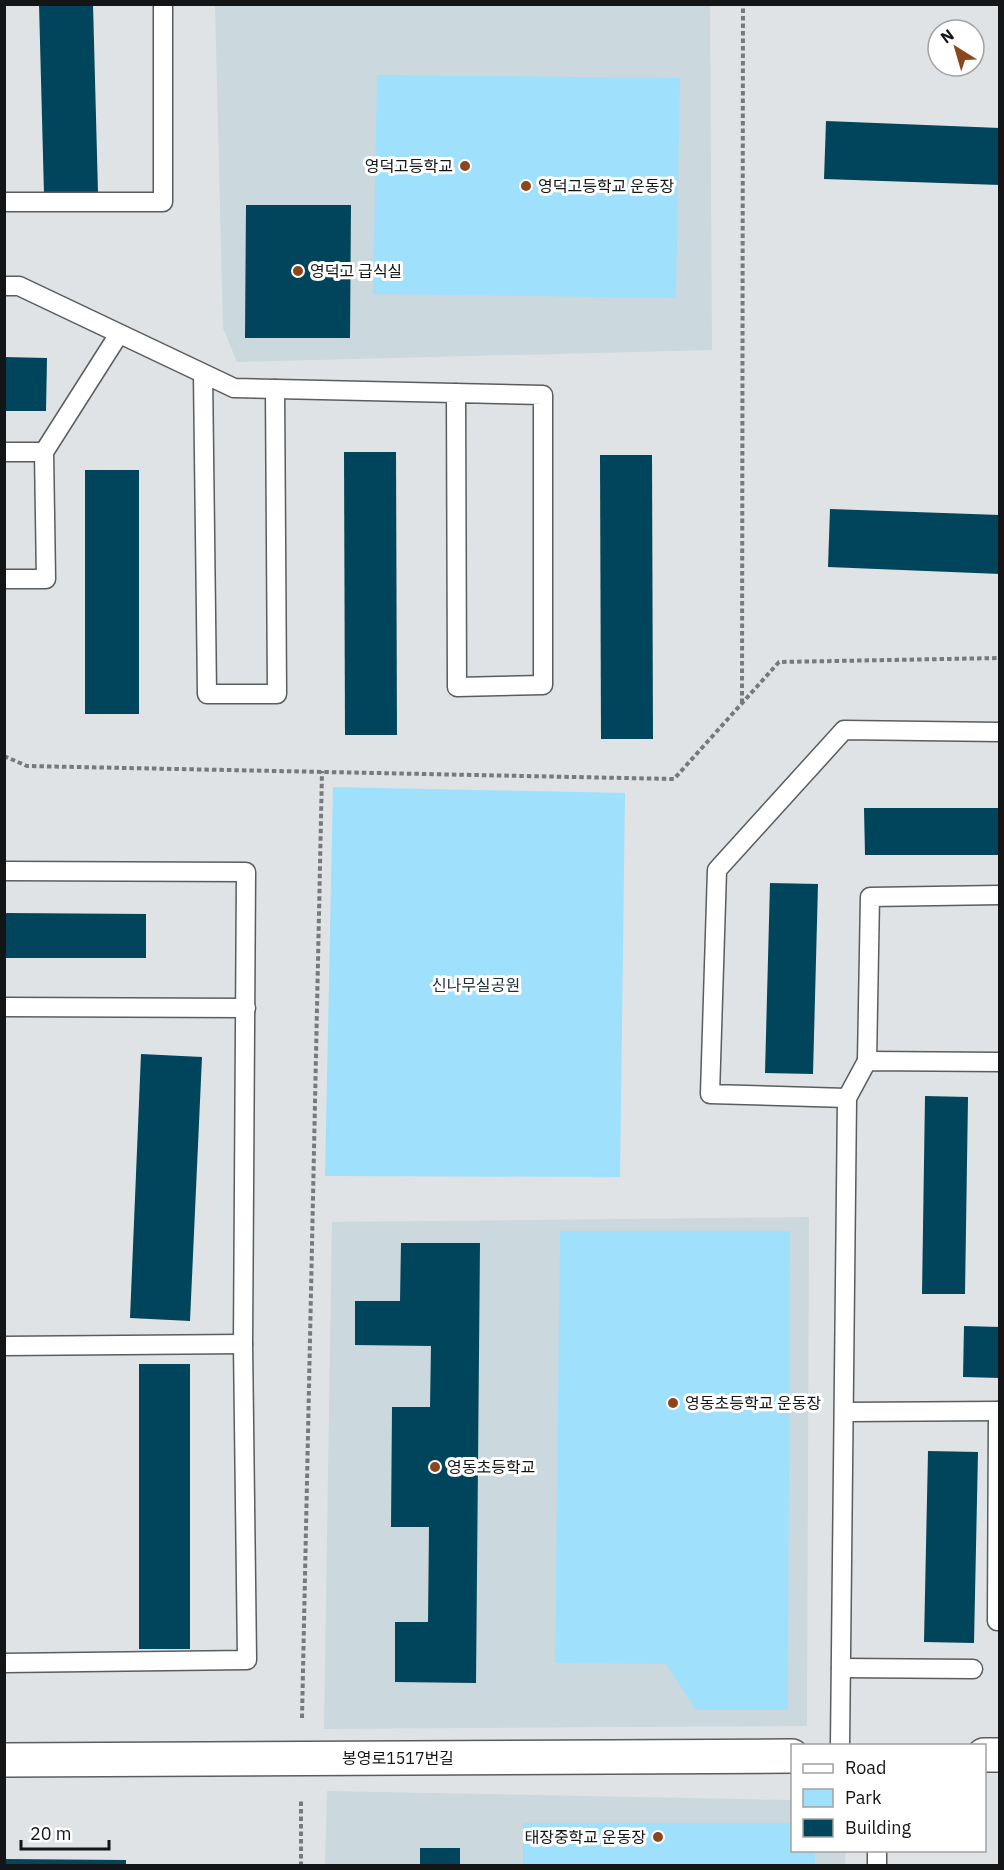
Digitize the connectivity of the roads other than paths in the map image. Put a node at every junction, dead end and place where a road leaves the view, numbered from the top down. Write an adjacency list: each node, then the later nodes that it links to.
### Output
1 (163, 4): 2 (lane)
2 (4, 202)
3 (4, 286): 4 (lane)
4 (119, 334): 5 (lane); 9 (lane)
5 (203, 374): 6 (lane); 6 (lane)
6 (275, 389): 7 (lane)
7 (456, 393): 7 (lane)
8 (4, 452): 9 (lane)
9 (44, 452): 10 (lane)
10 (4, 579)
11 (999, 732): 18 (lane)
12 (4, 871): 15 (lane)
13 (999, 895): 16 (lane)
14 (4, 1007): 15 (lane)
15 (246, 1008): 19 (lane)
16 (867, 1062): 17 (lane); 18 (lane)
17 (999, 1062)
18 (847, 1098): 22 (lane)
19 (243, 1344): 20 (lane); 24 (lane)
20 (4, 1346)
21 (999, 1411): 22 (lane); 23 (lane)
22 (846, 1412): 25 (lane)
23 (999, 1621)
24 (4, 1663)
25 (841, 1668): 26 (lane); 27 (lane)
26 (973, 1669)
27 (840, 1744)
28 (791, 1756): 29 (street, 봉영로1517번길)
29 (4, 1760)

